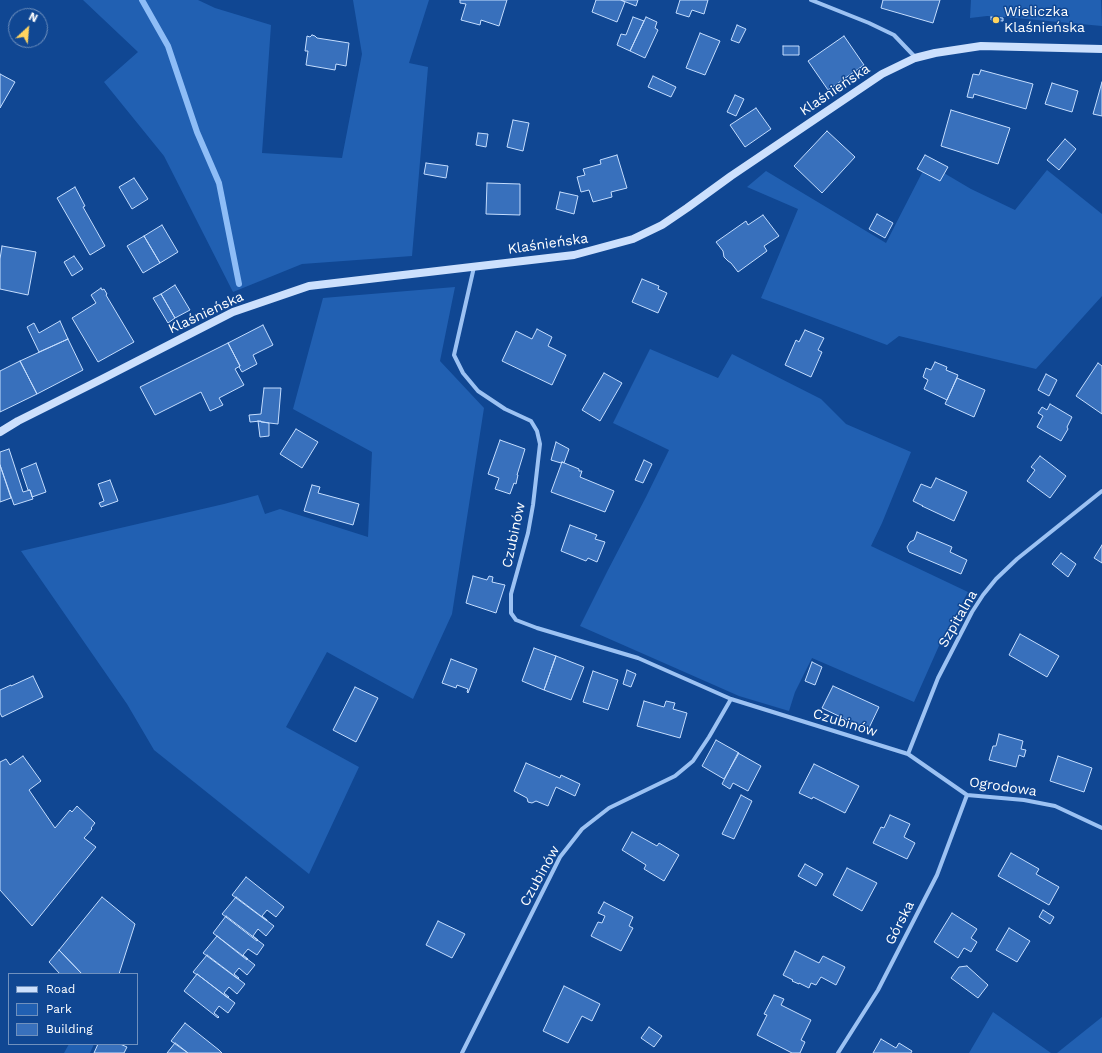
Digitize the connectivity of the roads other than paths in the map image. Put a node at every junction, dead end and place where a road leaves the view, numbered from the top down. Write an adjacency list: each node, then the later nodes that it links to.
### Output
1 (811, 0): 3 (street)
2 (1102, 49): 3 (street, Klaśnieńska)
3 (915, 58): 4 (street, Klaśnieńska)
4 (474, 267): 5 (street, Klaśnieńska); 7 (street, Czubinów)
5 (0, 432)
6 (1102, 491): 8 (street, Szpitalna)
7 (731, 699): 8 (street, Czubinów); 11 (street, Czubinów)
8 (908, 754): 9 (street, Ogrodowa)
9 (966, 795): 10 (street, Ogrodowa); 12 (street, Górska)
10 (1102, 828)
11 (462, 1053)
12 (838, 1053)

